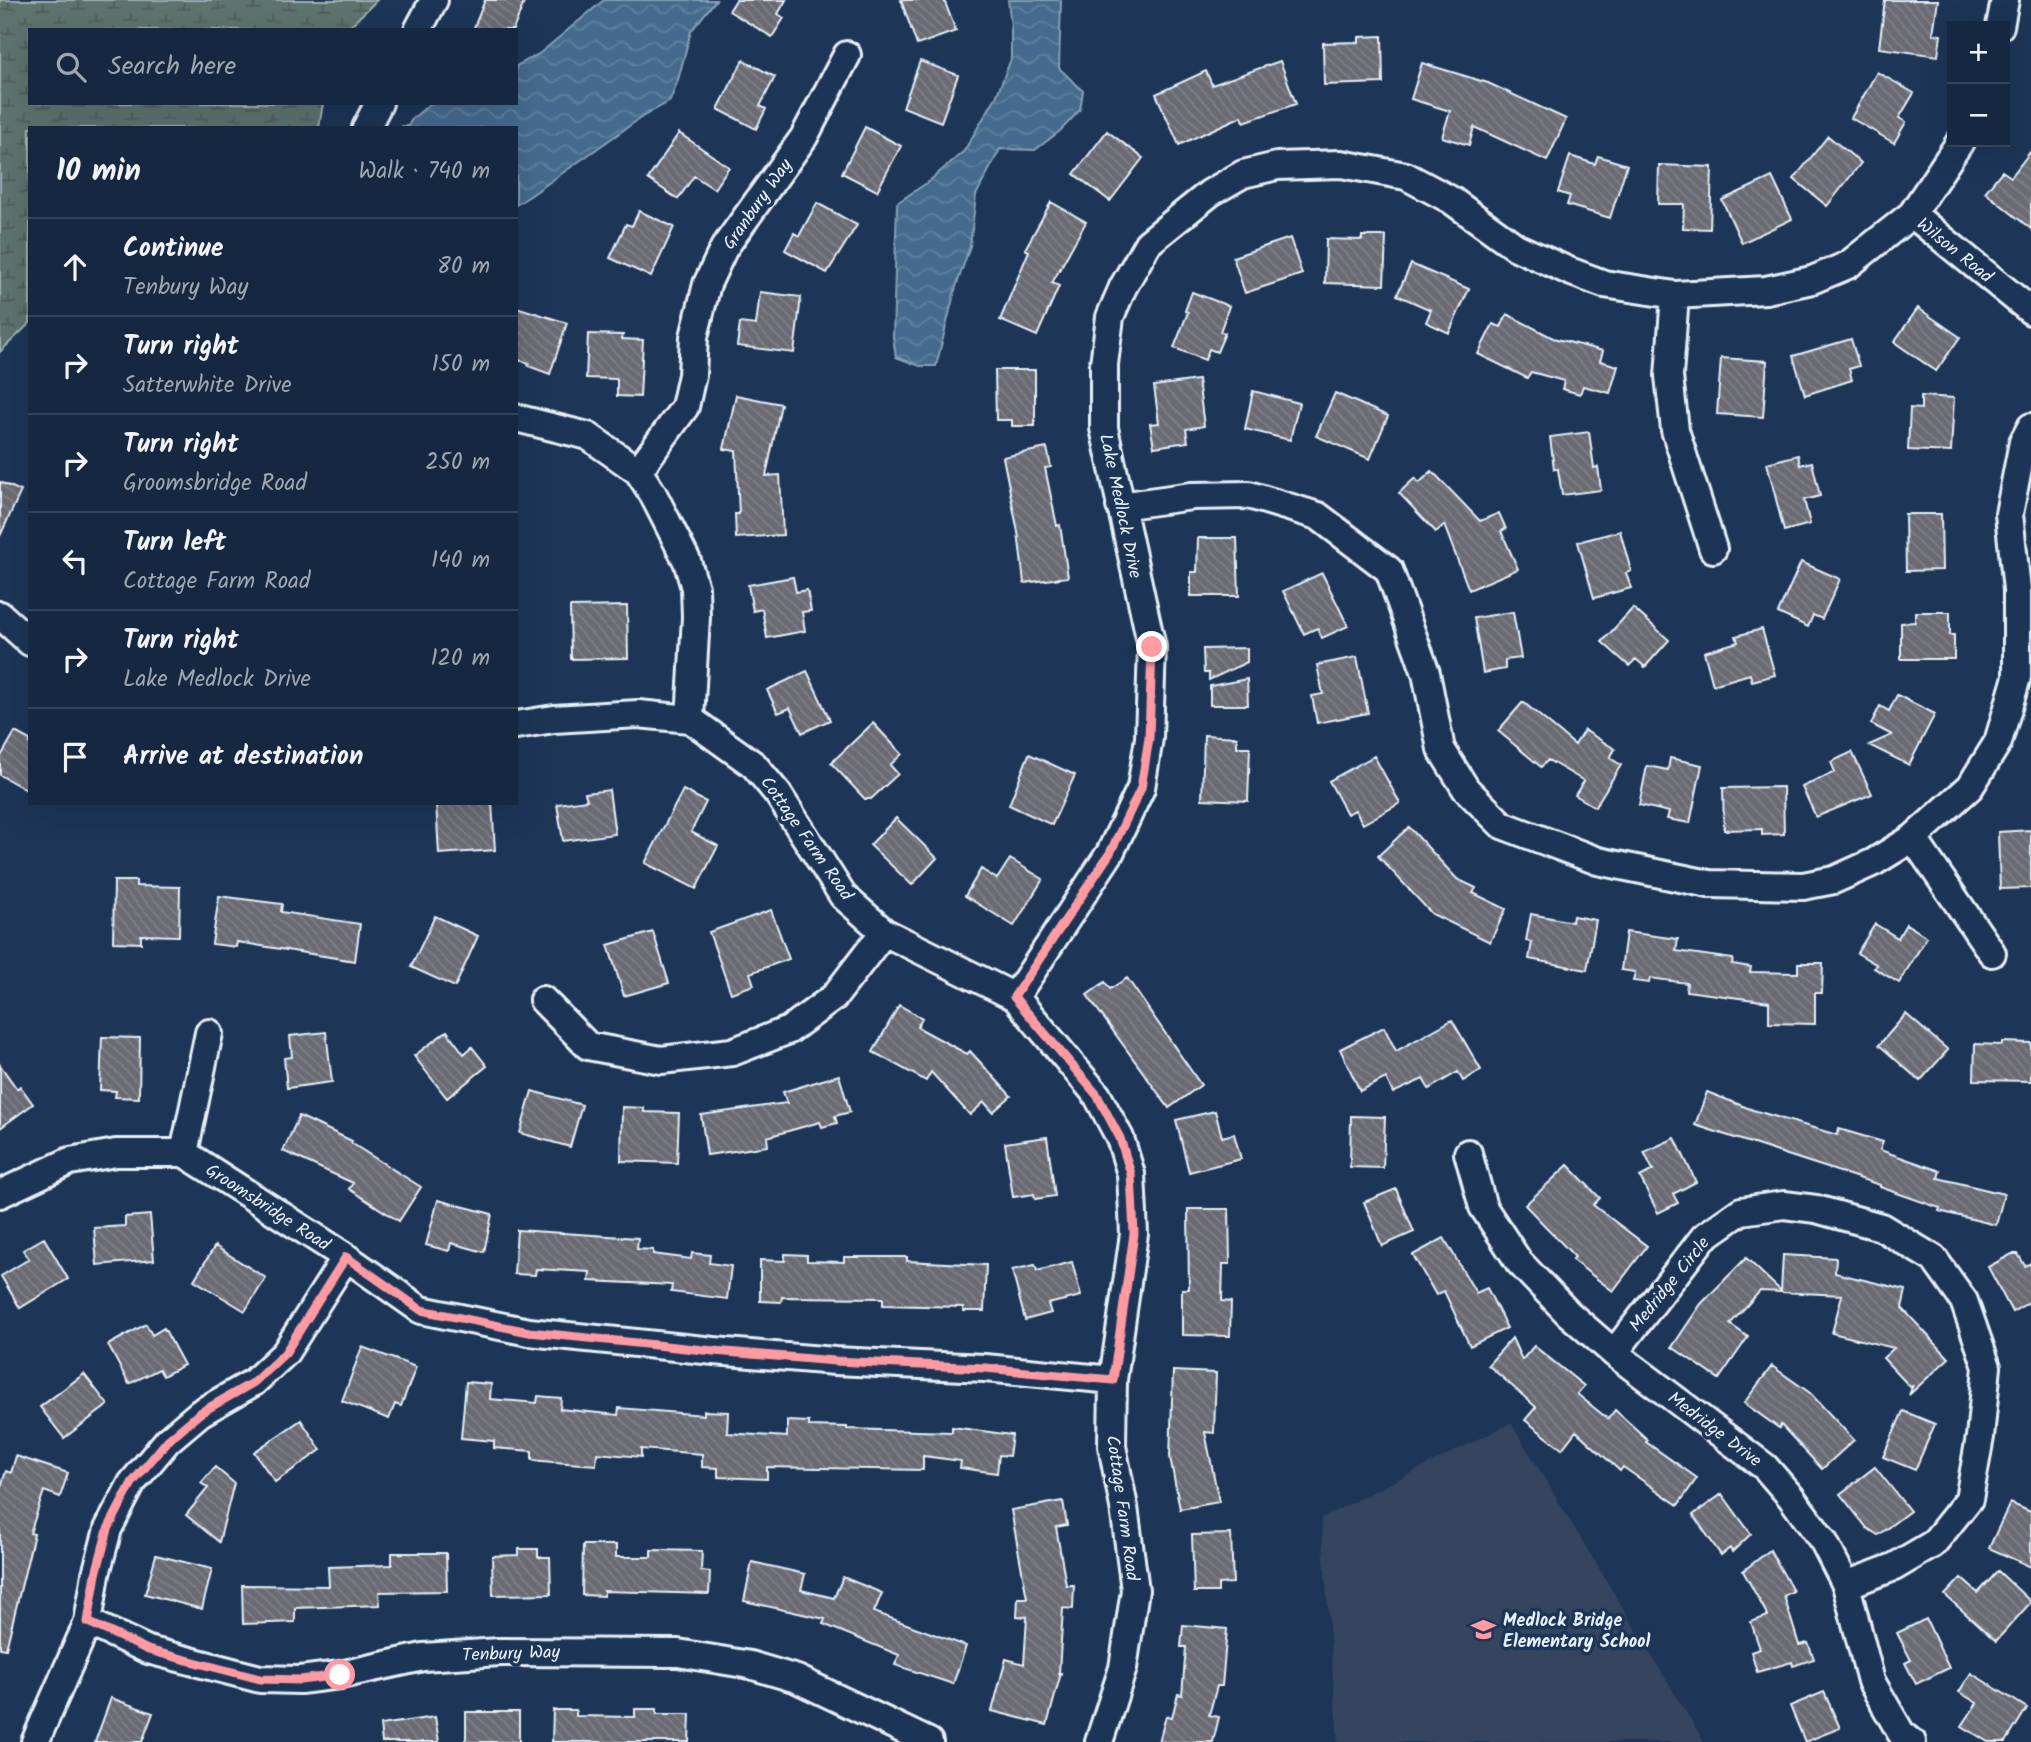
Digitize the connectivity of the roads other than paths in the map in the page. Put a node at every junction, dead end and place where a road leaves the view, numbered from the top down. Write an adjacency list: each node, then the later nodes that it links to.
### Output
1 (434, 0): 4 (street)
2 (2005, 0): 3 (street)
3 (2001, 21)
4 (419, 28)
5 (847, 55): 14 (street, Granbury Way)
6 (378, 105): 7 (street)
7 (367, 126)
8 (1957, 147): 9 (street, Lake Medlock Drive)
9 (1912, 214): 10 (street, Lake Medlock Drive); 11 (street, Wilson Road)
10 (1675, 295): 15 (street, Lake Medlock Drive); 16 (street)
11 (2031, 311)
12 (518, 418): 14 (street)
13 (2031, 427): 21 (street)
14 (638, 471): 19 (street)
15 (1120, 506): 21 (street); 24 (street, Lake Medlock Drive)
16 (1713, 550)
17 (0, 615): 18 (street)
18 (28, 640)
19 (690, 719): 20 (street); 22 (street, Cottage Farm Road)
20 (518, 725)
21 (1913, 838): 23 (street)
22 (884, 932): 24 (street, Cottage Farm Road); 25 (street)
23 (1992, 953)
24 (1014, 997): 32 (street, Cottage Farm Road)
25 (543, 1000)
26 (209, 1033): 27 (street)
27 (184, 1153): 29 (street); 30 (street, Groomsbridge Road)
28 (1468, 1153): 31 (street, Medridge Drive)
29 (0, 1194)
30 (346, 1257): 32 (street, Groomsbridge Road); 34 (street)
31 (1614, 1353): 33 (street, Medridge Drive); 33 (street, Medridge Circle)
32 (1113, 1380): 37 (street, Cottage Farm Road)
33 (1846, 1585): 38 (street, Medridge Drive)
34 (88, 1622): 35 (street); 36 (street, Tenbury Way)
35 (35, 1742)
36 (929, 1742)
37 (1099, 1742)
38 (1912, 1742)

